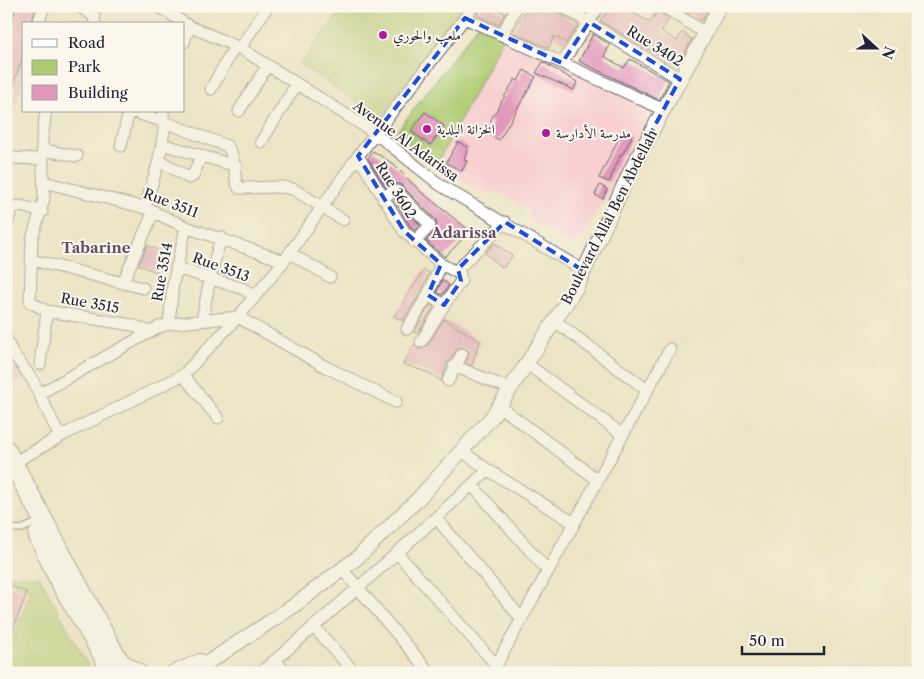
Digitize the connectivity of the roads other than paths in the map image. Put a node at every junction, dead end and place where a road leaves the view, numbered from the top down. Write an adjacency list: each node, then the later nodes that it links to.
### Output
1 (10, 6): 12 (street)
2 (44, 6): 14 (street)
3 (79, 6): 15 (street)
4 (158, 6): 16 (street, Avenue Al Adarissa)
5 (268, 6): 23 (street)
6 (474, 6): 13 (street)
7 (518, 6): 21 (street)
8 (562, 6): 17 (street, Rue 3402)
9 (598, 6): 17 (street)
10 (663, 6): 20 (street)
11 (720, 6): 20 (street, Boulevard Allal Ben Abdellah)
12 (6, 16)
13 (465, 18): 21 (street); 35 (street)
14 (39, 22)
15 (95, 22)
16 (183, 22)
17 (589, 22): 24 (street); 26 (street, Rue 3402)
18 (185, 23): 19 (street, Avenue Al Adarissa)
19 (189, 26): 22 (street); 23 (street, Avenue Al Adarissa)
20 (705, 33): 26 (street, Boulevard Allal Ben Abdellah)
21 (502, 35): 24 (street)
22 (185, 39)
23 (237, 47): 25 (street, Avenue Al Adarissa); 28 (street)
24 (562, 63): 29 (street)
25 (267, 66): 27 (street, Avenue Al Adarissa); 33 (street)
26 (680, 79): 29 (street, Boulevard Allal Ben Abdellah)
27 (296, 85): 35 (street, Avenue Al Adarissa); 36 (street)
28 (211, 89)
29 (664, 110): 61 (street, Boulevard Allal Ben Abdellah)
30 (46, 112): 39 (street)
31 (129, 112): 38 (street)
32 (136, 112): 34 (street)
33 (239, 112)
34 (162, 116): 37 (street); 45 (street)
35 (375, 133): 42 (street); 52 (street, Avenue Al Adarissa)
36 (261, 142)
37 (162, 144): 41 (street); 44 (street)
38 (121, 146)
39 (43, 154): 40 (street); 43 (street); 46 (street)
40 (77, 156)
41 (201, 156): 44 (street); 45 (street)
42 (358, 156): 47 (street, Rue 3602); 48 (street)
43 (6, 158)
44 (159, 160): 49 (street)
45 (236, 166): 48 (street)
46 (44, 182): 49 (street, Rue 3511); 50 (street)
47 (383, 199): 56 (street, Rue 3602); 56 (street)
48 (324, 208): 51 (street); 57 (street)
49 (150, 209): 54 (street, Rue 3511); 65 (street)
50 (42, 212): 53 (street); 58 (street)
51 (343, 220)
52 (505, 222): 61 (street, Avenue Al Adarissa); 62 (street)
53 (6, 227)
54 (186, 227): 55 (street, Rue 3511); 60 (street, Rue 3514)
55 (221, 237): 57 (street, Rue 3511); 64 (street)
56 (414, 242): 59 (street, Rue 3602)
57 (287, 257): 63 (street, Rue 3511); 68 (street)
58 (32, 260): 65 (street); 70 (street, Rue 3515)
59 (441, 264): 62 (street, Rue 3602); 67 (street)
60 (176, 268): 64 (street, Rue 3513); 74 (street, Rue 3514)
61 (584, 271): 73 (street, Boulevard Allal Ben Abdellah)
62 (458, 272): 69 (street)
63 (330, 277)
64 (210, 278): 68 (street, Rue 3513); 72 (street)
65 (123, 282): 66 (street)
66 (143, 288)
67 (428, 294): 69 (street); 75 (street)
68 (255, 297): 71 (street)
69 (444, 305): 78 (street)
70 (47, 311): 76 (street, Rue 3515); 81 (street)
71 (238, 317): 72 (street); 84 (street); 89 (street)
72 (202, 320): 74 (street)
73 (554, 321): 82 (street, Boulevard Allal Ben Abdellah); 87 (street)
74 (169, 324): 76 (street)
75 (407, 329)
76 (150, 332): 88 (street)
77 (6, 339): 88 (street)
78 (421, 342)
79 (670, 349): 87 (street)
80 (462, 354): 83 (street)
81 (40, 364)
82 (527, 364): 86 (street, Boulevard Allal Ben Abdellah); 92 (street)
83 (454, 366): 85 (street); 86 (street)
84 (183, 375): 91 (street); 93 (street)
85 (448, 381)
86 (511, 389): 90 (street, Boulevard Allal Ben Abdellah)
87 (648, 390): 92 (street)
88 (39, 394): 93 (street)
89 (396, 402)
90 (499, 406): 94 (street, Boulevard Allal Ben Abdellah); 97 (street)
91 (218, 418)
92 (623, 435): 97 (street)
93 (60, 437): 95 (street)
94 (462, 451): 96 (street); 104 (street, Boulevard Allal Ben Abdellah)
95 (9, 462): 101 (main road); 114 (main road)
96 (488, 470): 98 (street); 100 (street)
97 (598, 480): 100 (street)
98 (472, 485): 99 (street); 105 (street)
99 (436, 518): 103 (street); 107 (street)
100 (574, 523): 105 (street)
101 (33, 524): 102 (lane); 113 (main road)
102 (6, 528)
103 (398, 554): 106 (street); 111 (street)
104 (342, 569): 106 (street); 109 (street, Boulevard Allal Ben Abdellah)
105 (548, 572): 107 (street)
106 (357, 586): 108 (street); 112 (street)
107 (522, 619): 111 (street)
108 (313, 626): 110 (street); 119 (street)
109 (217, 655): 115 (street, Boulevard Allal Ben Abdellah); 116 (street, Boulevard Allal Ben Abdellah)
110 (275, 660): 117 (street); 118 (street)
111 (494, 669)
112 (425, 671)
113 (109, 673)
114 (137, 673)
115 (172, 673)
116 (192, 673)
117 (260, 673)
118 (286, 673)
119 (355, 673)

